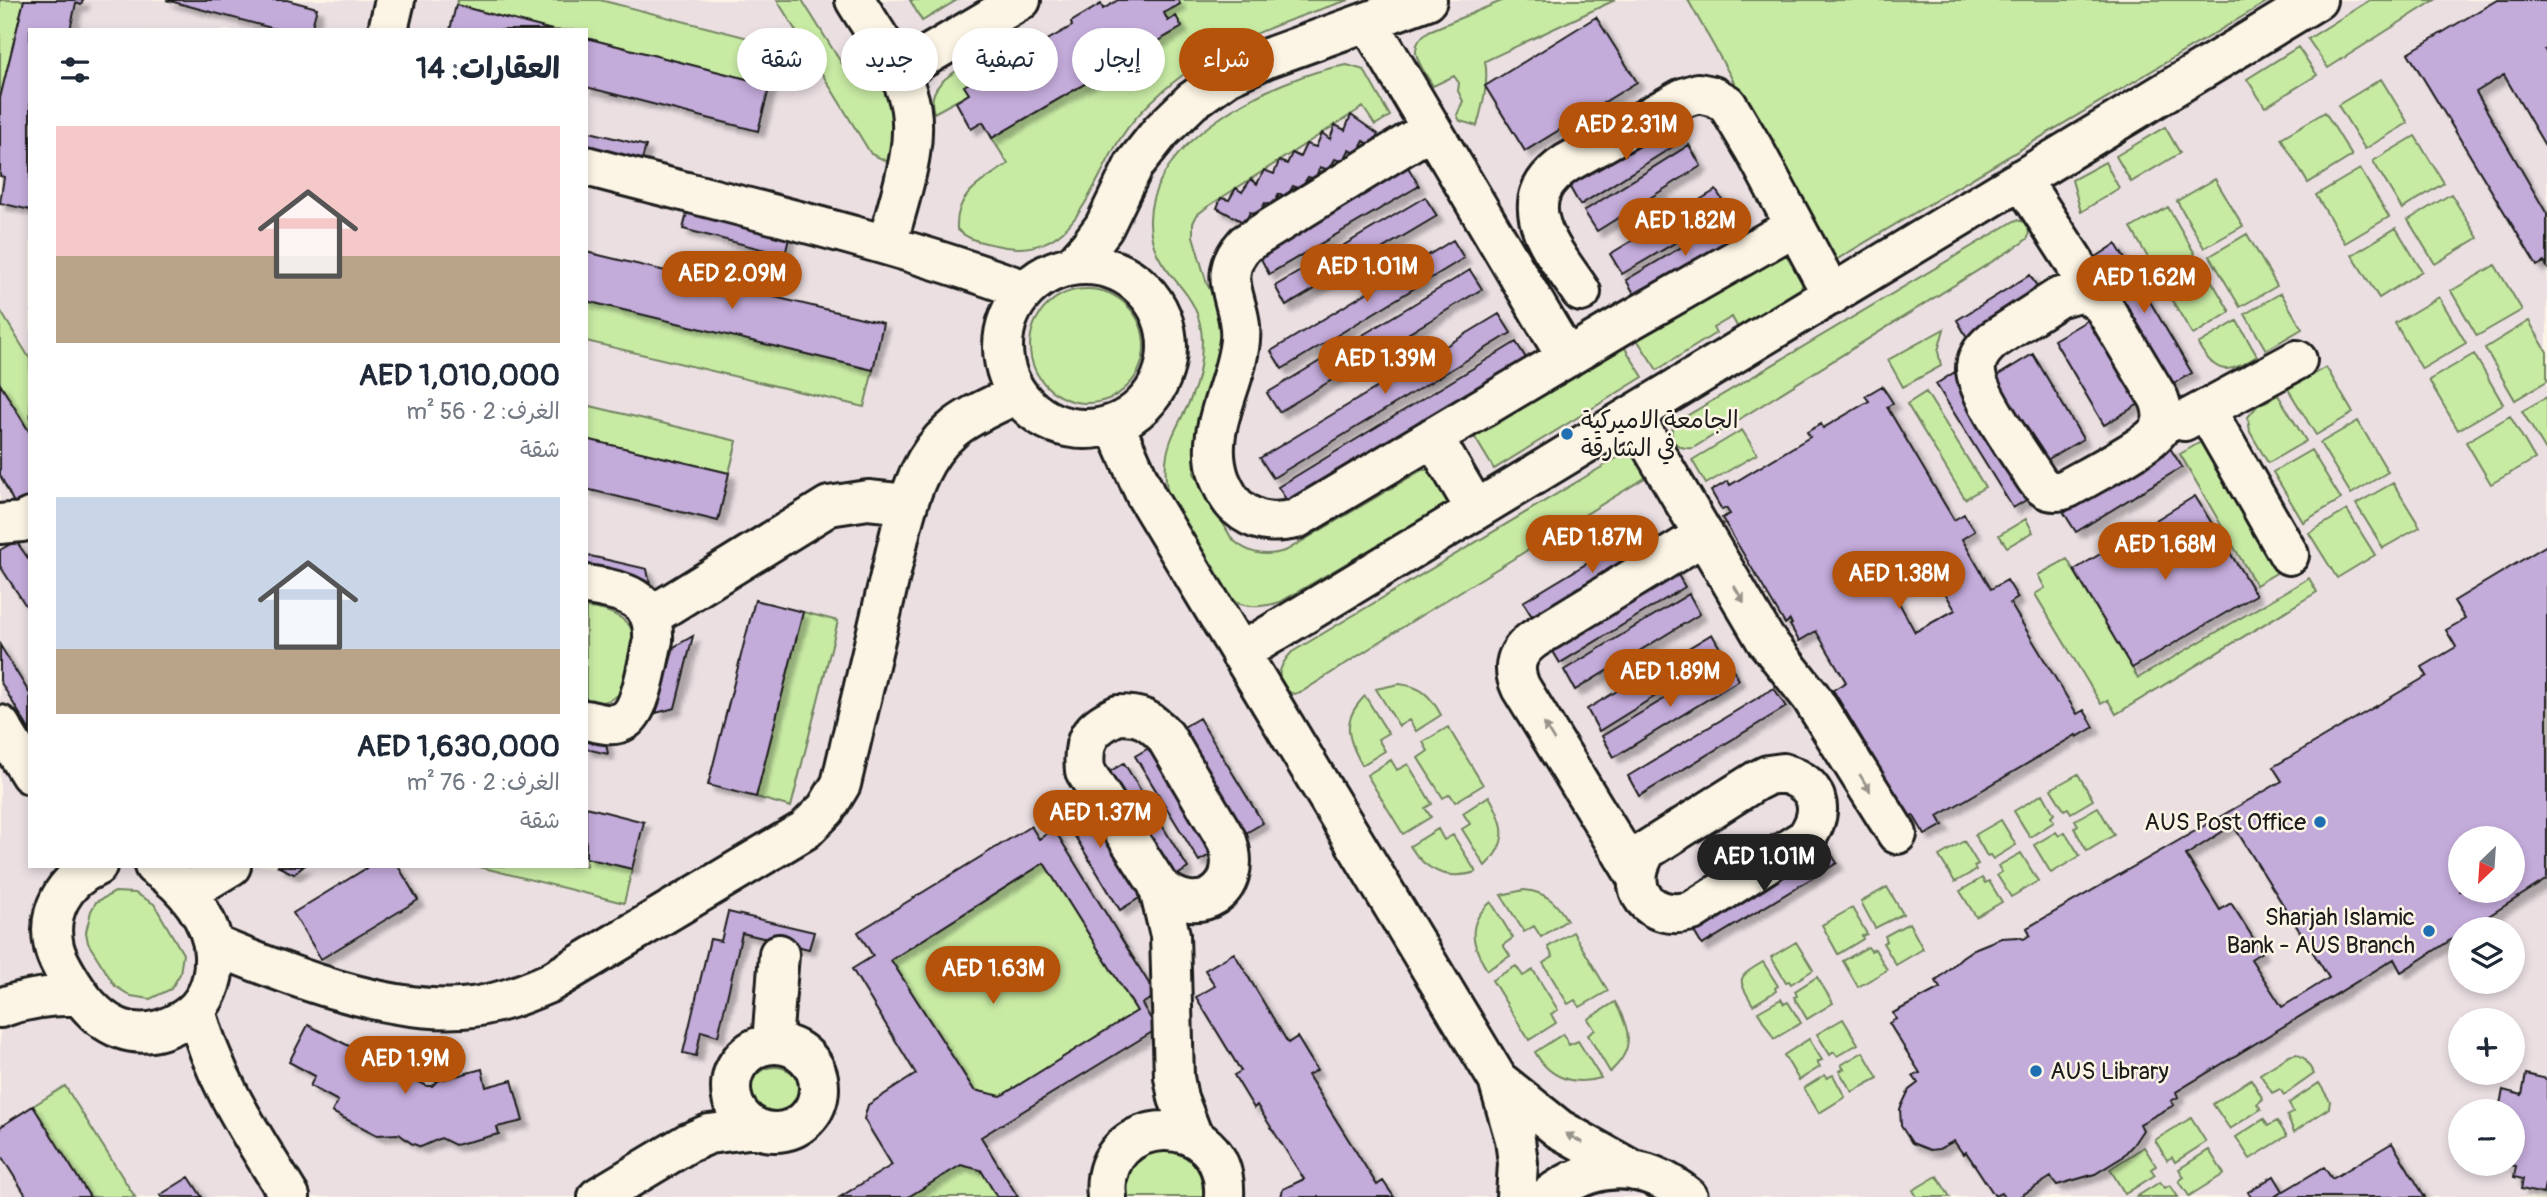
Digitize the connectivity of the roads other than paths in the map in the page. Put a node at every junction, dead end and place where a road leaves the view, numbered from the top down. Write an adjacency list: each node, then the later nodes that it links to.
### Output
1 (395, 0): 7 (street)
2 (855, 0): 8 (street)
3 (1021, 0): 9 (street)
4 (1427, 0): 6 (street)
5 (2318, 0): 13 (street)
6 (1369, 23): 11 (street); 14 (street)
7 (388, 28)
8 (872, 28)
9 (938, 49)
10 (906, 91): 16 (street)
11 (1431, 129): 23 (street); 30 (street)
12 (588, 167): 16 (street)
13 (2021, 179): 21 (street); 22 (street)
14 (1115, 203): 17 (street); 18 (street)
15 (1795, 226): 20 (street); 21 (street); 23 (street)
16 (887, 246): 19 (street)
17 (1072, 266): 18 (street); 19 (street)
18 (1126, 276): 28 (street)
19 (1025, 290): 25 (street)
20 (1581, 292)
21 (1832, 295): 27 (street)
22 (2089, 295): 29 (street); 29 (street)
23 (1567, 358): 30 (street)
24 (2297, 360): 26 (street)
25 (1017, 394): 28 (street); 31 (street)
26 (2206, 410): 29 (street); 36 (street)
27 (1633, 415): 32 (street); 35 (street)
28 (1114, 424): 39 (street)
29 (2162, 424)
30 (1442, 432): 32 (street)
31 (907, 504): 38 (street); 55 (street)
32 (1484, 505): 39 (street)
33 (28, 519): 34 (street)
34 (0, 524)
35 (1704, 535): 43 (street, one-way to 43); 47 (street, one-way to 35)
36 (2289, 555)
37 (588, 585): 38 (street)
38 (651, 615): 40 (street)
39 (1240, 653): 62 (street)
40 (588, 720)
41 (0, 725): 42 (street)
42 (28, 771)
43 (1897, 834)
44 (90, 868): 52 (street)
45 (158, 868): 49 (street)
46 (228, 868): 49 (street)
47 (1636, 876): 47 (street)
48 (1158, 886): 50 (street); 50 (street); 54 (street)
49 (186, 893): 51 (street)
50 (1201, 901): 54 (street)
51 (214, 945): 55 (street); 57 (street)
52 (54, 950): 56 (street); 58 (street)
53 (779, 954): 60 (street)
54 (1172, 961): 61 (street)
55 (293, 977): 57 (street)
56 (80, 996): 58 (street); 59 (street)
57 (201, 1004): 59 (street); 63 (street)
58 (0, 1006)
59 (153, 1032): 63 (street)
60 (772, 1043): 64 (street); 65 (street)
61 (1174, 1077): 66 (street); 67 (street)
62 (1498, 1080): 69 (street, one-way to 62); 74 (street)
63 (225, 1089): 70 (street)
64 (730, 1090): 65 (street); 68 (street)
65 (756, 1128): 68 (street)
66 (1152, 1132): 67 (street); 72 (street)
67 (1193, 1137): 73 (street)
68 (688, 1143): 71 (street)
69 (1634, 1171): 75 (street); 76 (street)
70 (290, 1197)
71 (598, 1197)
72 (1107, 1197)
73 (1224, 1197)
74 (1516, 1197)
75 (1548, 1197)
76 (1688, 1197)

